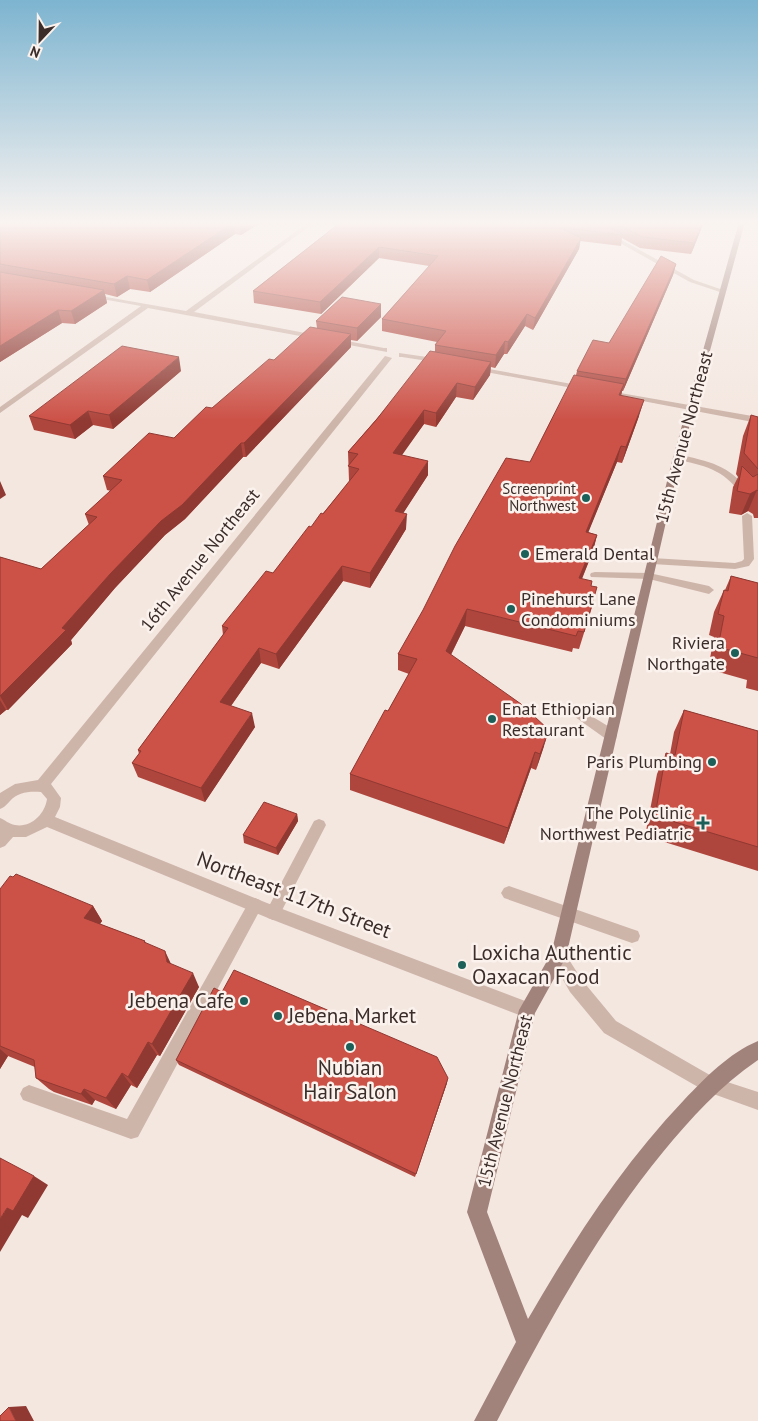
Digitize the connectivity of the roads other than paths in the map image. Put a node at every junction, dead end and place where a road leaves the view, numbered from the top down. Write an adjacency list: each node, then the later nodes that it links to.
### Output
1 (222, 288): 6 (street)
2 (715, 288): 3 (street)
3 (723, 291): 10 (street, 15th Avenue Northeast)
4 (78, 293): 5 (street)
5 (147, 305): 6 (street); 11 (street)
6 (188, 313): 7 (street)
7 (393, 352): 8 (street); 22 (street, 16th Avenue Northeast)
8 (446, 362)
9 (464, 366): 10 (street)
10 (691, 407): 12 (street); 13 (street, 15th Avenue Northeast)
11 (0, 411)
12 (758, 420)
13 (677, 457): 14 (street); 16 (street, 15th Avenue Northeast)
14 (746, 493)
15 (747, 516): 16 (street)
16 (652, 561): 18 (street, 15th Avenue Northeast)
17 (595, 575): 18 (street)
18 (649, 576): 19 (street); 21 (street, 15th Avenue Northeast)
19 (709, 590)
20 (575, 711): 21 (street)
21 (610, 735): 30 (street, 15th Avenue Northeast)
22 (41, 786): 23 (street); 24 (street)
23 (1, 800)
24 (46, 820): 26 (street); 28 (street, Northeast 117th Street)
25 (319, 825): 29 (street)
26 (3, 832)
27 (509, 893): 30 (street)
28 (255, 905): 29 (street, Northeast 117th Street); 36 (street)
29 (272, 913): 33 (street, Northeast 117th Street)
30 (568, 914): 31 (street); 32 (street, 15th Avenue Northeast)
31 (632, 936)
32 (558, 957): 33 (street, 15th Avenue Northeast); 35 (street)
33 (527, 1010): 38 (street, 15th Avenue Northeast)
34 (758, 1050): 35 (street)
35 (711, 1085): 37 (street); 38 (street)
36 (29, 1094)
37 (758, 1101)
38 (526, 1341): 39 (street)
39 (485, 1421)

